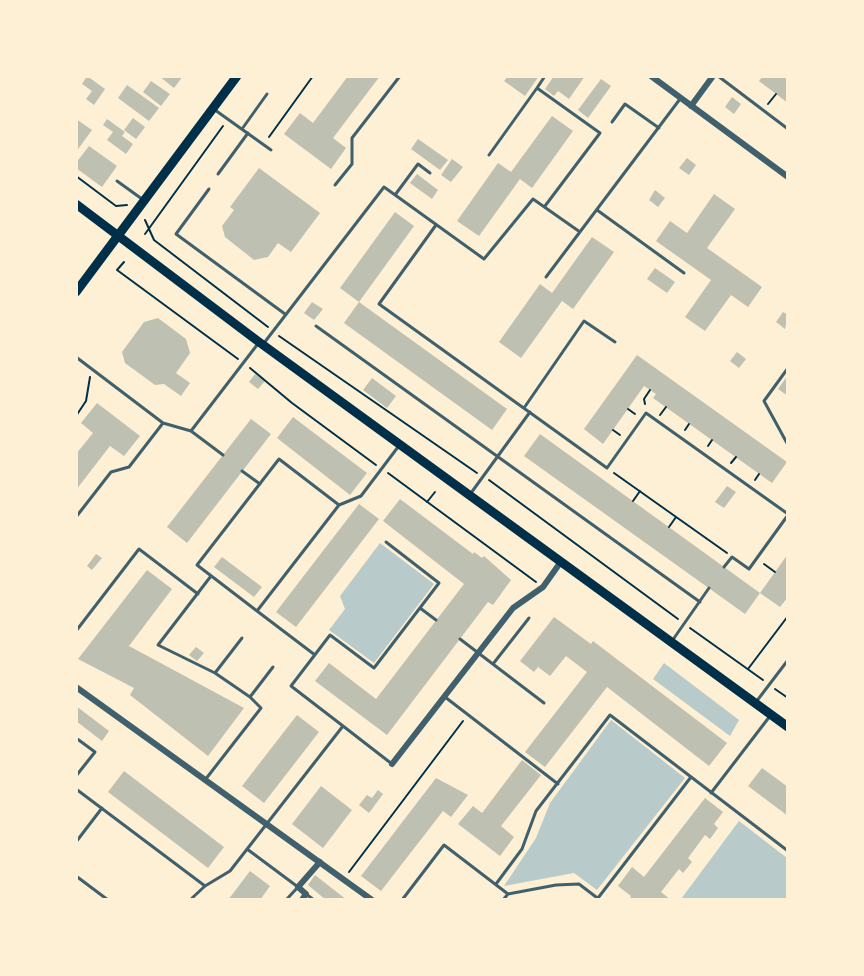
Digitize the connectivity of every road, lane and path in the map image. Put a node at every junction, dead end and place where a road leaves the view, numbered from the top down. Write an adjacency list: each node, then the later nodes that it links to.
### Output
1 (237, 76): 14 (main road)
2 (313, 76): 21 (path)
3 (400, 76): 29 (lane)
4 (545, 76): 8 (lane)
5 (651, 76): 11 (street)
6 (713, 76): 13 (street)
7 (718, 76): 19 (lane)
8 (537, 88): 23 (lane); 35 (lane)
9 (267, 94): 18 (lane)
10 (776, 94): 12 (path)
11 (681, 98): 13 (street); 17 (lane)
12 (771, 100)
13 (691, 106): 27 (street)
14 (214, 109): 15 (lane); 32 (main road)
15 (228, 119): 18 (lane); 39 (path)
16 (612, 122): 17 (lane)
17 (659, 128): 36 (lane)
18 (242, 129): 20 (lane)
19 (788, 129)
20 (248, 133): 21 (lane); 25 (lane)
21 (263, 144): 22 (lane)
22 (271, 150)
23 (489, 155)
24 (430, 172): 31 (lane)
25 (218, 174)
26 (76, 176): 34 (path)
27 (788, 177)
28 (117, 181): 32 (lane)
29 (335, 185)
30 (209, 189): 47 (lane)
31 (395, 195): 38 (lane); 47 (lane)
32 (144, 201): 42 (main road)
33 (76, 204): 42 (main road)
34 (127, 205)
35 (545, 206): 38 (lane); 40 (lane)
36 (597, 210): 40 (lane); 44 (lane)
37 (143, 218): 39 (path)
38 (436, 225): 59 (lane)
39 (149, 226): 41 (path); 49 (path)
40 (580, 232): 45 (lane)
41 (145, 234)
42 (118, 236): 46 (main road); 51 (main road)
43 (124, 262): 53 (path)
44 (684, 273)
45 (546, 277)
46 (76, 292)
47 (285, 314): 49 (lane)
48 (316, 326): 76 (lane)
49 (273, 331): 51 (lane); 83 (path)
50 (615, 342): 59 (lane)
51 (261, 343): 53 (lane); 72 (main road)
52 (76, 357): 54 (lane)
53 (243, 363): 69 (lane); 80 (path)
54 (90, 368): 64 (path); 65 (lane)
55 (788, 368): 73 (lane)
56 (650, 390): 57 (path)
57 (644, 399)
58 (666, 407): 63 (path)
59 (524, 408): 61 (lane)
60 (628, 409): 62 (path)
61 (530, 412): 76 (lane); 79 (lane)
62 (635, 414)
63 (661, 414)
64 (76, 416)
65 (163, 423): 69 (lane); 93 (lane)
66 (689, 424): 68 (path)
67 (613, 430): 70 (path)
68 (684, 430)
69 (191, 431): 75 (lane)
70 (620, 435)
71 (712, 440): 74 (path)
72 (400, 445): 80 (lane); 88 (main road)
73 (788, 446)
74 (708, 447)
75 (223, 455)
76 (498, 457): 83 (lane); 106 (lane)
77 (736, 457): 78 (path)
78 (731, 464)
79 (607, 468): 86 (path); 92 (lane)
80 (382, 469): 90 (path); 91 (lane)
81 (243, 471): 85 (lane)
82 (759, 474): 84 (path)
83 (484, 476): 88 (lane); 112 (path)
84 (754, 480)
85 (260, 484): 91 (lane); 102 (lane)
86 (640, 491): 89 (path); 94 (path)
87 (435, 492): 90 (path)
88 (469, 496): 98 (main road)
89 (633, 501)
90 (428, 502): 103 (path)
91 (339, 504): 108 (lane)
92 (788, 515): 97 (lane)
93 (76, 517)
94 (676, 517): 95 (path); 97 (path)
95 (669, 527)
96 (386, 542): 107 (lane)
97 (732, 557): 100 (lane)
98 (560, 563): 103 (street); 116 (main road)
99 (765, 566): 101 (path)
100 (724, 567)
101 (775, 572)
102 (212, 576): 105 (lane); 108 (lane)
103 (543, 587): 117 (street)
104 (710, 588): 106 (lane)
105 (198, 594): 113 (lane); 123 (lane)
106 (700, 602): 112 (lane)
107 (420, 608): 111 (lane); 118 (lane)
108 (257, 611): 118 (lane)
109 (788, 616): 122 (path)
110 (529, 618): 120 (lane)
111 (436, 620)
112 (684, 624): 116 (lane); 122 (path)
113 (76, 631)
114 (242, 638): 123 (lane)
115 (460, 639): 117 (lane)
116 (671, 642): 130 (main road)
117 (478, 652): 120 (lane); 126 (street)
118 (315, 655): 133 (lane)
119 (788, 660): 124 (lane)
120 (494, 664): 129 (lane)
121 (273, 667): 127 (lane)
122 (748, 669): 124 (path)
123 (215, 673): 127 (lane)
124 (769, 684): 128 (path); 130 (lane)
125 (76, 687): 139 (street)
126 (444, 696): 131 (lane); 136 (street)
127 (250, 698): 139 (lane)
128 (788, 698)
129 (544, 702)
130 (755, 704): 132 (main road)
131 (468, 715): 140 (lane); 150 (path)
132 (771, 715): 134 (main road); 142 (lane)
133 (343, 726): 136 (lane); 144 (lane)
134 (788, 727)
135 (76, 738): 137 (lane)
136 (392, 764)
137 (76, 776)
138 (691, 777): 140 (lane); 142 (lane); 156 (lane)
139 (206, 780): 144 (street)
140 (558, 783): 151 (lane)
141 (76, 789): 143 (lane)
142 (711, 793): 147 (lane)
143 (102, 808): 145 (lane); 152 (lane)
144 (268, 825): 146 (lane); 148 (street)
145 (76, 842)
146 (248, 849): 152 (lane); 153 (lane)
147 (788, 852)
148 (320, 862): 150 (street); 153 (street)
149 (76, 876): 157 (lane)
150 (344, 879): 161 (street)
151 (495, 884): 154 (lane); 162 (lane)
152 (205, 886): 158 (lane)
153 (298, 887): 155 (street); 159 (lane)
154 (508, 894): 156 (lane); 163 (lane)
155 (304, 897): 160 (lane)
156 (599, 899)
157 (108, 900)
158 (190, 900)
159 (286, 900)
160 (314, 900)
161 (372, 900)
162 (402, 900)
163 (503, 900)

